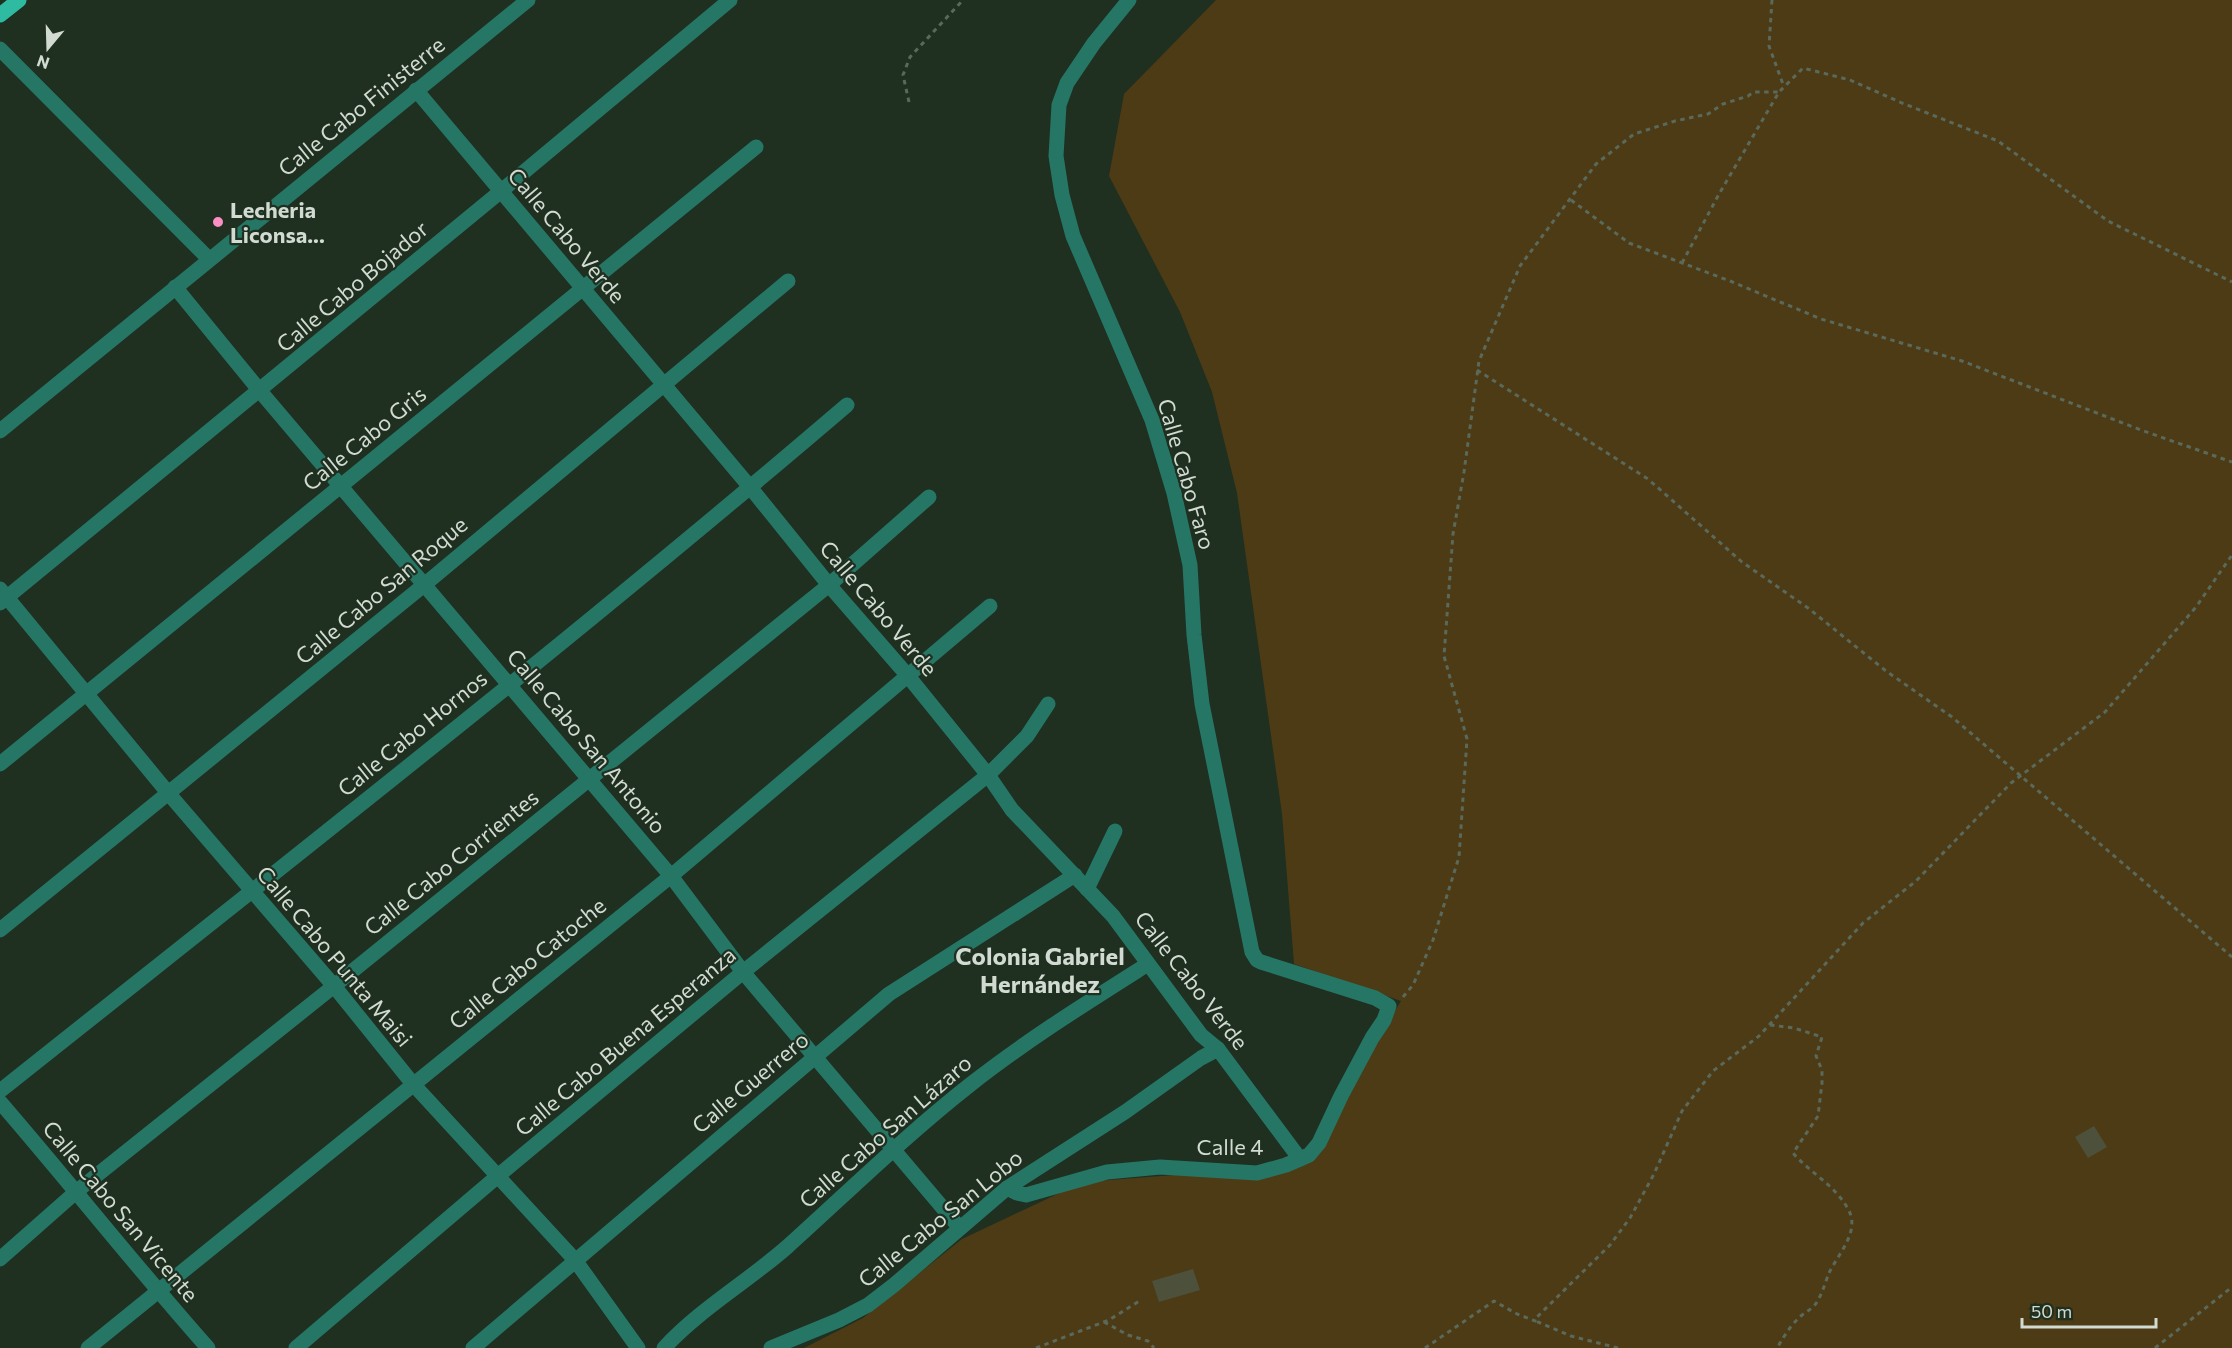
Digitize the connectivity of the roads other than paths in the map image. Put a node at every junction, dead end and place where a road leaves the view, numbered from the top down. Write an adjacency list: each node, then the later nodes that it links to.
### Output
1 (19, 0): 5 (main road)
2 (528, 0): 7 (street, Calle Cabo Finisterre)
3 (730, 0): 9 (street, Calle Cabo Bojador)
4 (1129, 0): 42 (street, Calle Cabo Faro)
5 (0, 15)
6 (0, 49): 10 (street)
7 (416, 90): 9 (street, Calle Cabo Verde); 10 (street, Calle Cabo Finisterre)
8 (756, 147): 13 (street, Calle Cabo Gris)
9 (500, 192): 13 (street, Calle Cabo Verde); 15 (street, Calle Cabo Bojador)
10 (209, 259): 12 (street, Calle Cabo Finisterre)
11 (788, 281): 14 (street, Calle Cabo San Roque)
12 (175, 287): 15 (street, Calle Cabo San Antonio); 17 (street, Calle Cabo Finisterre)
13 (584, 289): 14 (street, Calle Cabo Verde); 18 (street, Calle Cabo Gris)
14 (663, 384): 19 (street, Calle Cabo Verde); 21 (street, Calle Cabo San Roque)
15 (260, 391): 18 (street, Calle Cabo San Antonio); 23 (street, Calle Cabo Bojador)
16 (847, 405): 19 (street, Calle Cabo Hornos)
17 (0, 431)
18 (341, 485): 21 (street, Calle Cabo San Antonio); 27 (street, Calle Cabo Gris)
19 (750, 487): 22 (street, Calle Cabo Verde); 26 (street, Calle Cabo Hornos)
20 (929, 497): 22 (street, Calle Cabo Corrientes)
21 (424, 585): 26 (street, Calle Cabo San Antonio); 32 (street, Calle Cabo San Roque)
22 (829, 585): 25 (street, Calle Cabo Verde); 31 (street, Calle Cabo Corrientes)
23 (2, 596): 27 (street, Calle Cabo Punta Maisi)
24 (990, 606): 25 (street, Calle Cabo Catoche)
25 (908, 676): 30 (street, Calle Cabo Verde); 35 (street, Calle Cabo Catoche)
26 (510, 684): 31 (street, Calle Cabo San Antonio); 37 (street, Calle Cabo Hornos)
27 (87, 693): 29 (street, Calle Cabo Gris); 32 (street, Calle Cabo Punta Maisi)
28 (1048, 704): 30 (street, Calle Cabo Buena Esperanza)
29 (0, 764)
30 (988, 775): 34 (street, Calle Cabo Verde); 40 (street, Calle Cabo Buena Esperanza)
31 (588, 780): 35 (street, Calle Cabo San Antonio); 41 (street, Calle Cabo Corrientes)
32 (169, 794): 37 (street, Calle Cabo Punta Maisi); 38 (street, Calle Cabo San Roque)
33 (1115, 831): 36 (street)
34 (1075, 875): 36 (street, Calle Cabo Verde); 44 (street, Calle Guerrero)
35 (671, 876): 40 (street, Calle Cabo San Antonio); 45 (street, Calle Cabo Catoche)
36 (1087, 889): 39 (street, Calle Cabo Verde)
37 (251, 891): 41 (street, Calle Cabo Punta Maisi); 46 (street, Calle Cabo Hornos)
38 (0, 930)
39 (1148, 964): 43 (street, Calle Cabo Verde); 48 (street, Calle Cabo San Lázaro)
40 (744, 972): 44 (street, Calle Cabo San Antonio); 50 (street, Calle Cabo Buena Esperanza)
41 (334, 986): 45 (street, Calle Cabo Punta Maisi); 51 (street, Calle Cabo Corrientes)
42 (1388, 1010): 49 (street, Calle 4)
43 (1218, 1049): 49 (street, Calle Cabo Verde); 52 (street, Calle Cabo San Lobo)
44 (814, 1056): 48 (street, Calle Cabo San Antonio); 55 (street, Calle Guerrero)
45 (413, 1084): 50 (street, Calle Cabo Punta Maisi); 56 (street, Calle Cabo Catoche)
46 (0, 1091)
47 (0, 1102): 51 (street, Calle Cabo San Vicente)
48 (892, 1150): 53 (street, Calle Cabo San Antonio); 62 (street, Calle Cabo San Lázaro)
49 (1300, 1159): 52 (street, Calle 4)
50 (499, 1175): 55 (street, Calle Cabo Punta Maisi); 59 (street, Calle Cabo Buena Esperanza)
51 (77, 1191): 54 (street, Calle Cabo Corrientes); 56 (street, Calle Cabo San Vicente)
52 (1012, 1191): 53 (street, Calle Cabo San Lobo)
53 (959, 1227): 63 (street, Calle Cabo San Lobo)
54 (0, 1259)
55 (575, 1260): 60 (street, Calle Guerrero); 61 (street, Calle Cabo Punta Maisi)
56 (158, 1291): 57 (street, Calle Cabo Catoche); 58 (street, Calle Cabo San Vicente)
57 (88, 1348)
58 (208, 1348)
59 (296, 1348)
60 (473, 1348)
61 (638, 1348)
62 (664, 1348)
63 (771, 1348)

